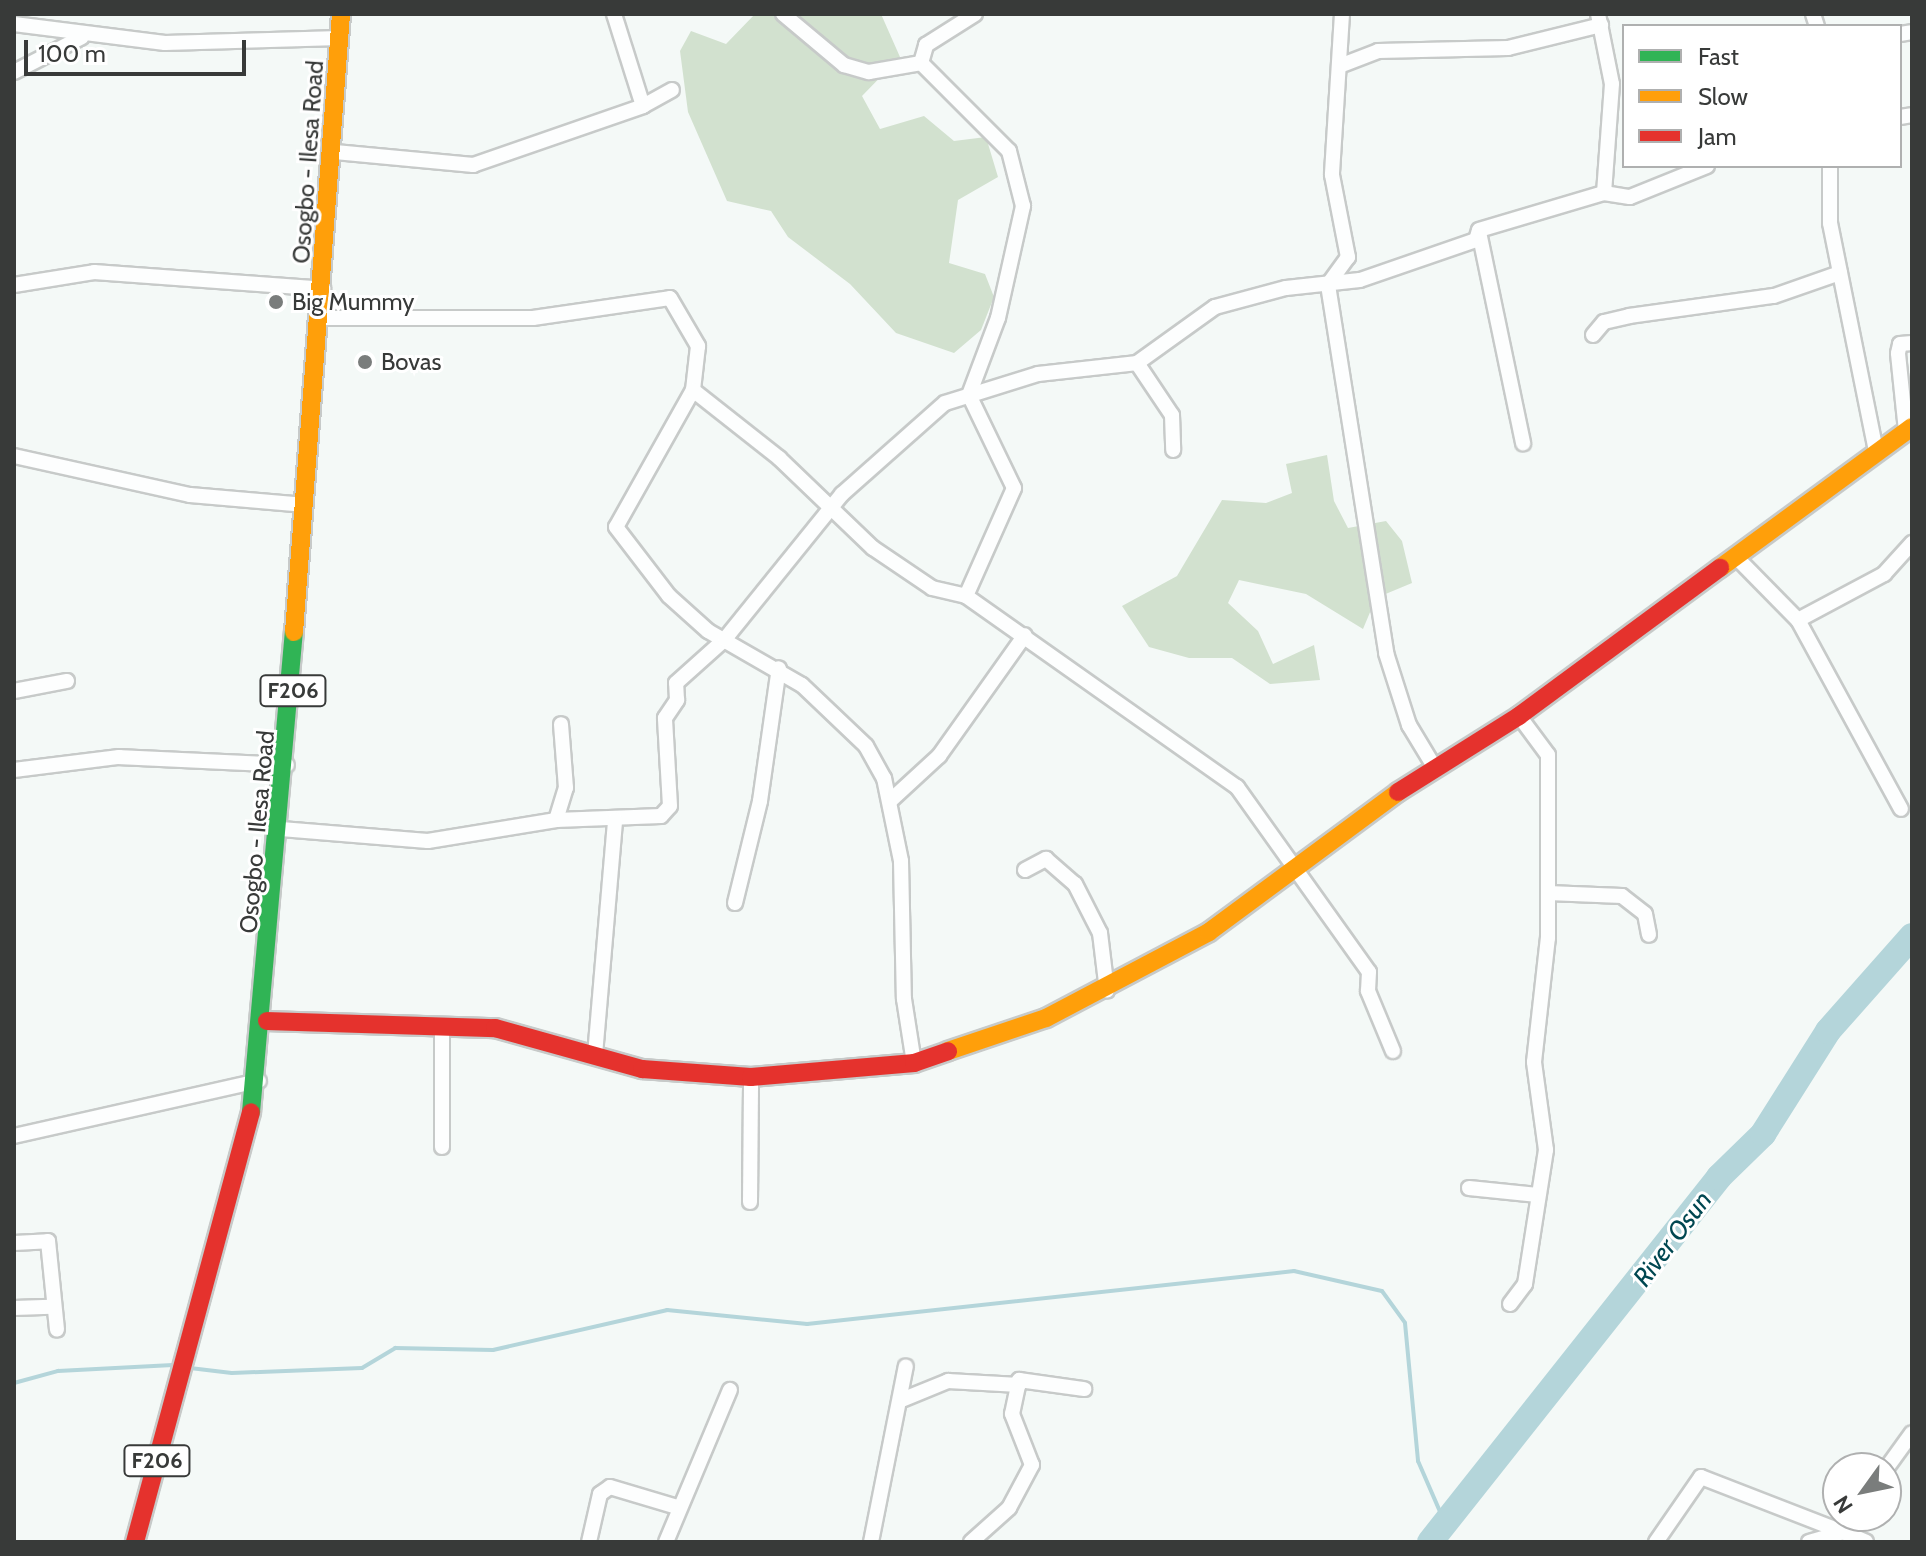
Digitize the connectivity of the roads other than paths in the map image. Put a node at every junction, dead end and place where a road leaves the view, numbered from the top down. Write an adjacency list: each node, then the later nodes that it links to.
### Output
1 (341, 14): 9 (street, Osogbo - Ilesa Road / F206)
2 (614, 14): 14 (street)
3 (783, 14): 10 (street)
4 (975, 14): 10 (street)
5 (1342, 14): 11 (street)
6 (1600, 20): 11 (street); 18 (street)
7 (14, 24): 8 (street)
8 (82, 37): 9 (street); 12 (street)
9 (340, 38): 15 (street, Osogbo - Ilesa Road / F206)
10 (921, 63): 29 (street)
11 (1342, 65): 22 (street)
12 (14, 72)
13 (672, 90): 14 (street)
14 (643, 106): 15 (street)
15 (335, 152): 23 (street, Osogbo - Ilesa Road / F206)
16 (1702, 168): 18 (street)
17 (1830, 168): 20 (street)
18 (1604, 193): 19 (street)
19 (1479, 230): 22 (street); 31 (street)
20 (1840, 273): 25 (street); 33 (street)
21 (14, 285): 23 (street)
22 (1328, 285): 27 (street); 51 (street)
23 (323, 289): 24 (street, Osogbo - Ilesa Road / F206)
24 (322, 318): 28 (street); 35 (street, Osogbo - Ilesa Road / F206)
25 (1593, 335)
26 (1912, 343): 30 (street)
27 (1137, 363): 29 (street); 32 (street)
28 (693, 390): 36 (street); 41 (street)
29 (969, 395): 36 (street); 39 (street)
30 (1909, 429): 33 (street)
31 (1523, 443)
32 (1173, 450)
33 (1876, 451): 38 (street)
34 (14, 456): 35 (street)
35 (306, 505): 50 (street, Osogbo - Ilesa Road / F206)
36 (833, 508): 39 (street); 43 (street)
37 (1912, 543): 40 (street)
38 (1736, 557): 40 (street); 48 (street)
39 (966, 596): 42 (street)
40 (1798, 620): 54 (street)
41 (708, 631): 43 (street); 44 (street)
42 (1025, 635): 53 (street); 58 (street)
43 (725, 639): 44 (street); 45 (street)
44 (704, 654): 56 (street)
45 (779, 668): 53 (street); 61 (street)
46 (67, 681): 47 (street)
47 (14, 691)
48 (1519, 716): 51 (street); 60 (street)
49 (561, 724): 55 (street)
50 (287, 765): 52 (street); 57 (street, Osogbo - Ilesa Road / F206)
51 (1435, 768): 58 (street)
52 (14, 770)
53 (890, 801): 68 (street)
54 (1901, 809)
55 (556, 820): 56 (street); 57 (street)
56 (615, 820): 67 (street)
57 (281, 829): 64 (street, Osogbo - Ilesa Road / F206)
58 (1292, 868): 63 (street); 66 (street)
59 (1025, 870): 63 (street)
60 (1548, 893): 62 (street); 74 (street)
61 (735, 903)
62 (1649, 935)
63 (1107, 992): 68 (street)
64 (267, 1021): 65 (street); 70 (street, Osogbo - Ilesa Road / F206)
65 (442, 1028): 67 (street); 72 (street)
66 (1393, 1051)
67 (595, 1055): 69 (street)
68 (914, 1063): 69 (street)
69 (751, 1077): 75 (street)
70 (259, 1081): 71 (street); 91 (street, Osogbo - Ilesa Road / F206)
71 (14, 1136)
72 (442, 1147)
73 (1469, 1188): 74 (street)
74 (1538, 1195): 77 (street)
75 (750, 1202)
76 (14, 1243): 78 (street)
77 (1510, 1304)
78 (51, 1307): 79 (street); 80 (street)
79 (14, 1308)
80 (57, 1330)
81 (906, 1366): 85 (street)
82 (1019, 1385): 83 (street); 85 (street); 95 (street)
83 (1084, 1389)
84 (730, 1390): 88 (street)
85 (904, 1399): 94 (street)
86 (1912, 1433): 87 (street)
87 (1898, 1452)
88 (677, 1507): 92 (street); 93 (street)
89 (1822, 1524): 96 (street)
90 (1843, 1532): 97 (street); 98 (street)
91 (135, 1542)
92 (589, 1542)
93 (666, 1542)
94 (871, 1542)
95 (971, 1542)
96 (1656, 1542)
97 (1809, 1542)
98 (1866, 1542)

